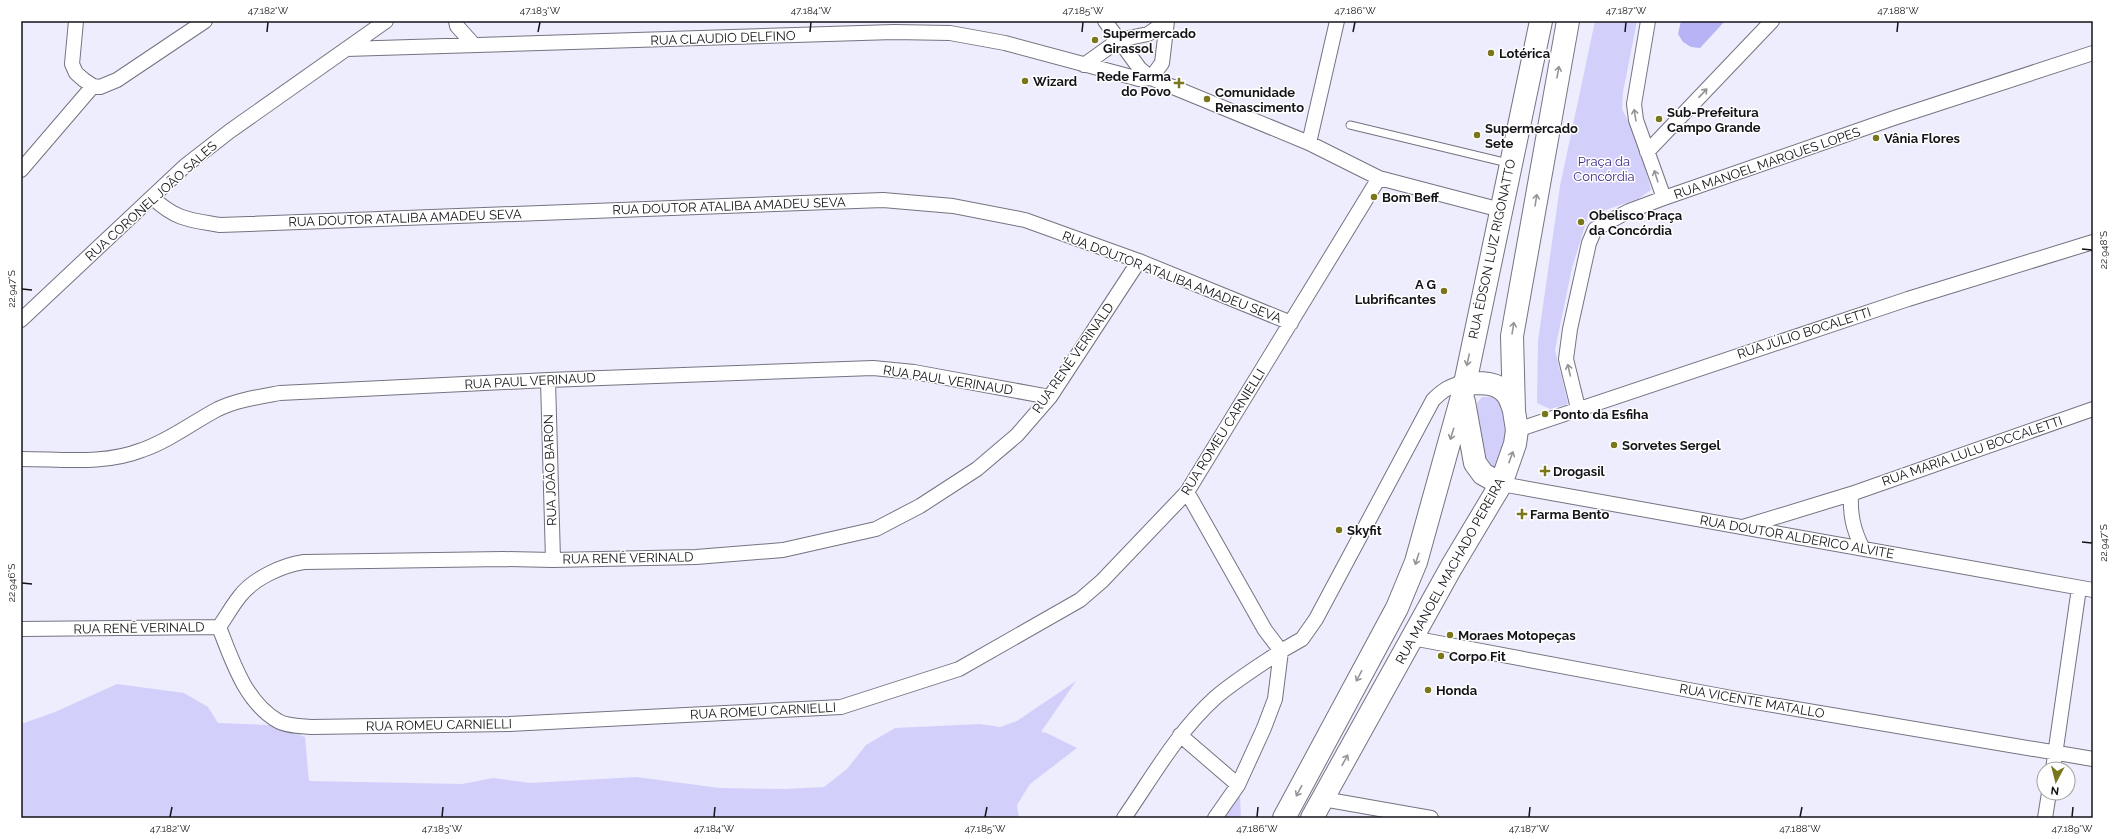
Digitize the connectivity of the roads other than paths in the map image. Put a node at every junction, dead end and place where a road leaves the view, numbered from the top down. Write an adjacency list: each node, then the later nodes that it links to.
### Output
1 (76, 21): 18 (street)
2 (205, 21): 18 (street)
3 (386, 21): 14 (street, RUA CORONEL JOÃO SALES)
4 (456, 21): 13 (street)
5 (1105, 21): 12 (street)
6 (1167, 21): 12 (street); 17 (street)
7 (1337, 21): 20 (street)
8 (1541, 21): 22 (main road, RUA ÉDSON LUIZ RIGONATTO)
9 (1568, 21): 29 (main road, RUA MANOEL MACHADO PEREIRA, one-way to 9)
10 (1648, 21): 21 (street, one-way to 10)
11 (1772, 21): 21 (street, one-way to 11)
12 (1119, 40): 16 (street); 17 (street)
13 (474, 45): 14 (street, RUA CLAUDIO DELFINO); 16 (street, RUA CLAUDIO DELFINO)
14 (346, 50): 25 (street, RUA CORONEL JOÃO SALES)
15 (2093, 53): 26 (street, RUA MANOEL MARQUES LOPES)
16 (1084, 65): 17 (street, RUA CLAUDIO DELFINO)
17 (1151, 78): 20 (street, RUA CLAUDIO DELFINO)
18 (93, 86): 23 (street)
19 (1350, 125): 22 (lane)
20 (1309, 143): 24 (street, RUA CLAUDIO DELFINO)
21 (1648, 152): 26 (street, one-way to 21)
22 (1511, 163): 27 (main road, RUA ÉDSON LUIZ RIGONATTO)
23 (21, 170)
24 (1379, 178): 27 (street, RUA CLAUDIO DELFINO); 32 (street, RUA ROMEU CARNIELLI)
25 (153, 198): 30 (street, RUA DOUTOR ATALIBA AMADEU SEVA); 31 (street, RUA CORONEL JOÃO SALES)
26 (1664, 198): 36 (street, RUA MANOEL MARQUES LOPES, one-way to 26)
27 (1501, 210): 29 (main road); 34 (main road, RUA ÉDSON LUIZ RIGONATTO, one-way to 34)
28 (2093, 242): 36 (street, RUA JÚLIO BOCALETTI)
29 (1529, 245): 38 (main road, RUA MANOEL MACHADO PEREIRA, one-way to 29)
30 (1139, 261): 32 (street, RUA DOUTOR ATALIBA AMADEU SEVA); 35 (street, RUA RENÊ VERINALD)
31 (21, 320)
32 (1291, 323): 41 (street, RUA ROMEU CARNIELLI)
33 (548, 380): 35 (street, RUA PAUL VERINAUD); 39 (street, RUA PAUL VERINAUD); 45 (street, RUA JOÃO BARON)
34 (1463, 388): 38 (main road); 40 (main road); 51 (street); 61 (main road, one-way to 61)
35 (1050, 397): 45 (street, RUA RENÊ VERINALD)
36 (1578, 408): 38 (street, RUA JÚLIO BOCALETTI)
37 (2093, 409): 42 (street, RUA MARIA LULU BOCCALETTI)
38 (1515, 420): 40 (main road, RUA MANOEL MACHADO PEREIRA, one-way to 38)
39 (21, 459)
40 (1501, 484): 43 (street, RUA DOUTOR ALDERICO ALVITE); 50 (main road, RUA MANOEL MACHADO PEREIRA)
41 (1187, 492): 48 (street, RUA ROMEU CARNIELLI); 51 (street)
42 (1851, 494): 43 (street, RUA MARIA LULU BOCCALETTI); 44 (street)
43 (1741, 528): 44 (street, RUA DOUTOR ALDERICO ALVITE)
44 (1862, 547): 46 (street, RUA DOUTOR ALDERICO ALVITE)
45 (553, 560): 48 (street, RUA RENÊ VERINALD)
46 (2079, 588): 47 (street, RUA DOUTOR ALDERICO ALVITE); 53 (street)
47 (2093, 590)
48 (220, 627): 49 (street, RUA RENÊ VERINALD)
49 (21, 629)
50 (1412, 638): 53 (street, RUA VICENTE MATALLO); 57 (main road, RUA MANOEL MACHADO PEREIRA, one-way to 50)
51 (1281, 651): 52 (street); 56 (street)
52 (1180, 735): 56 (street); 59 (street)
53 (2056, 752): 54 (street, RUA VICENTE MATALLO); 55 (street)
54 (2093, 759)
55 (2054, 761)
56 (1238, 785): 60 (street)
57 (1323, 799): 62 (main road, RUA MANOEL MACHADO PEREIRA); 63 (street)
58 (2047, 801): 64 (street)
59 (1124, 818)
60 (1215, 818)
61 (1284, 818)
62 (1312, 818)
63 (1431, 818)
64 (2044, 818)

